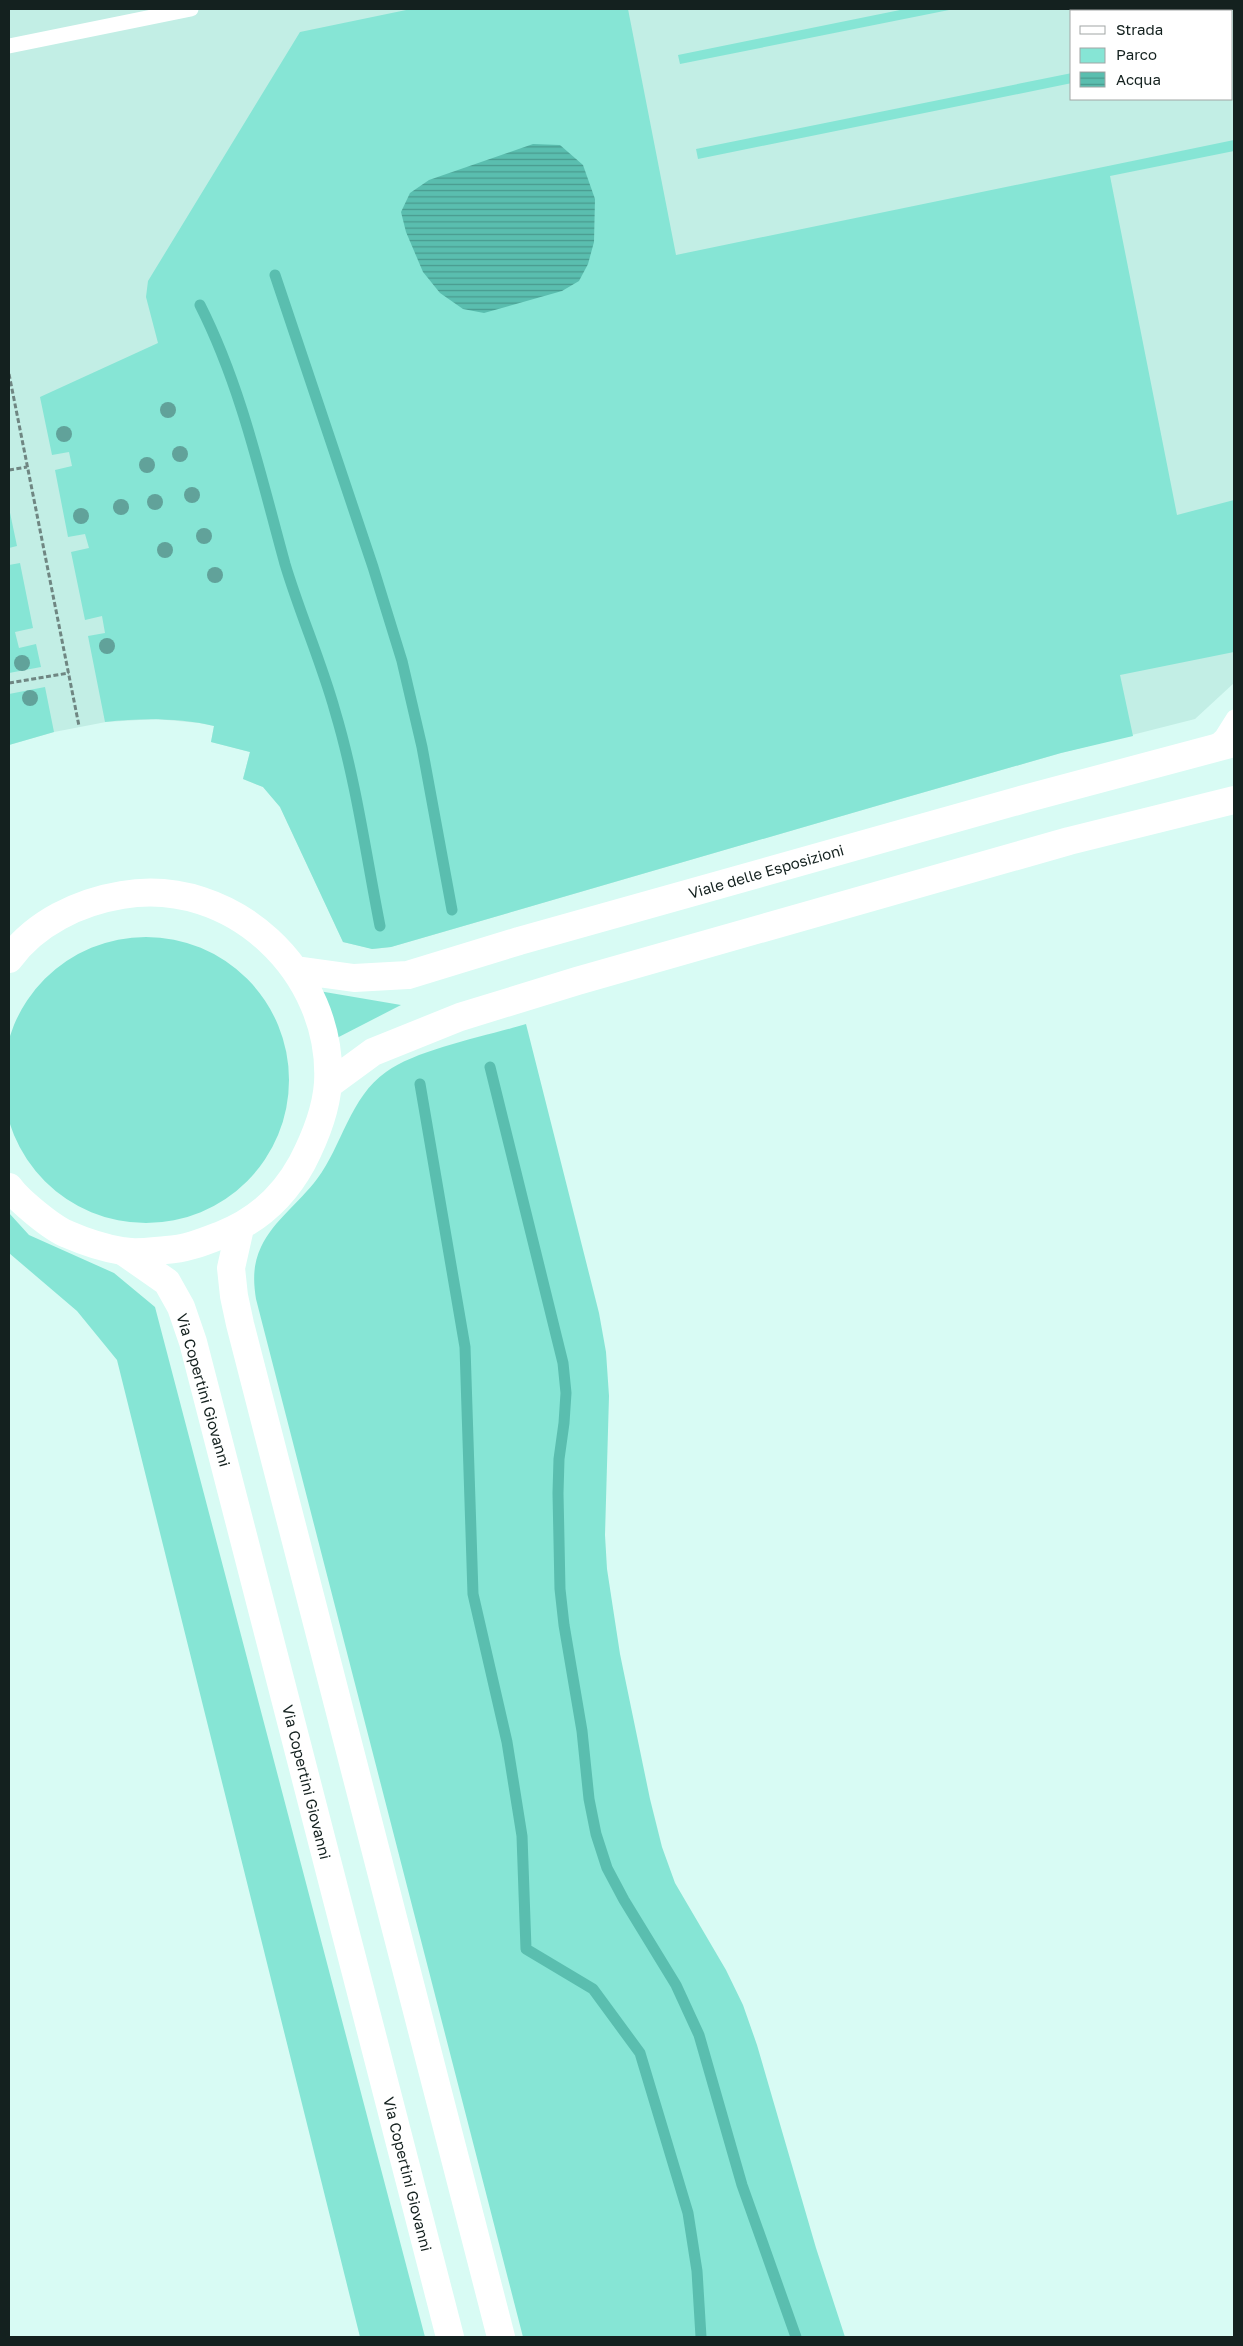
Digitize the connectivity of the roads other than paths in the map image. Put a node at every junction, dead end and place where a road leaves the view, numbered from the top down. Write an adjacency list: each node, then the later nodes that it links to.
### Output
1 (191, 9): 2 (lane)
2 (9, 46)
3 (1234, 717): 5 (lane)
4 (1234, 743): 5 (street, Viale delle Esposizioni)
5 (1201, 751): 8 (street, Viale delle Esposizioni)
6 (1234, 800): 9 (street)
7 (9, 959): 8 (street)
8 (296, 970): 9 (street)
9 (328, 1085): 11 (street)
10 (9, 1187): 12 (street)
11 (240, 1228): 12 (street); 14 (street)
12 (124, 1252): 13 (street, Via Copertini Giovanni)
13 (450, 2337)
14 (501, 2337)

